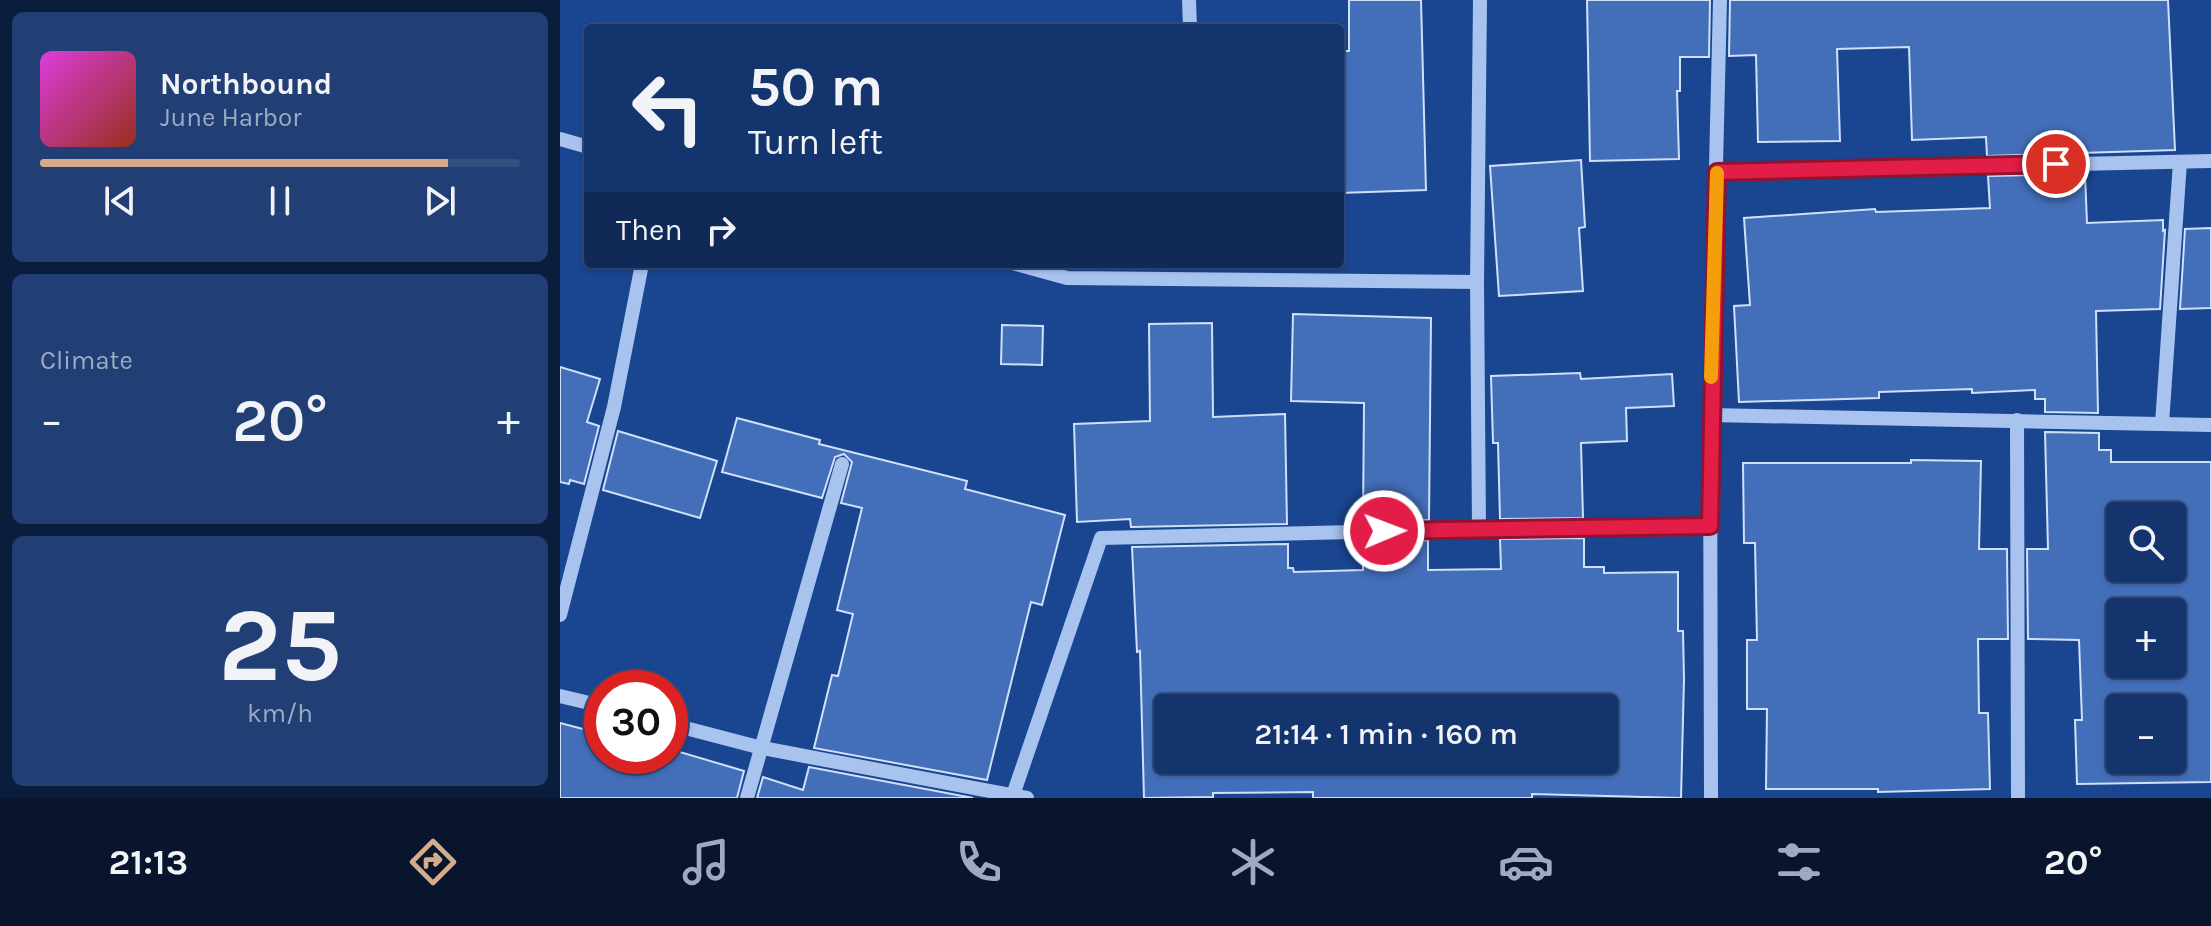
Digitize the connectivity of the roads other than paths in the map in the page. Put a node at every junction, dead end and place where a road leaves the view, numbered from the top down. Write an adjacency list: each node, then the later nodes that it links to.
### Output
1 (1189, 0): 4 (street)
2 (1480, 0): 13 (street)
3 (1720, 0): 9 (street)
4 (1190, 24)
5 (560, 139): 6 (street)
6 (584, 146)
7 (2211, 161): 8 (street)
8 (2180, 162): 9 (street); 16 (street)
9 (1717, 172): 14 (street)
10 (641, 268): 21 (street)
11 (1031, 268): 12 (street)
12 (1199, 271): 13 (street)
13 (1477, 282): 20 (street)
14 (1710, 415): 15 (street); 19 (street)
15 (2017, 420): 16 (street); 29 (street)
16 (2162, 424): 17 (street)
17 (2211, 425)
18 (842, 464): 25 (street)
19 (1710, 526): 20 (street); 28 (street)
20 (1479, 529): 26 (street)
21 (560, 615)
22 (560, 696): 23 (street)
23 (584, 702)
24 (688, 729): 25 (street)
25 (762, 748): 26 (street); 27 (street)
26 (1017, 797)
27 (747, 798)
28 (1711, 798)
29 (2018, 798)

